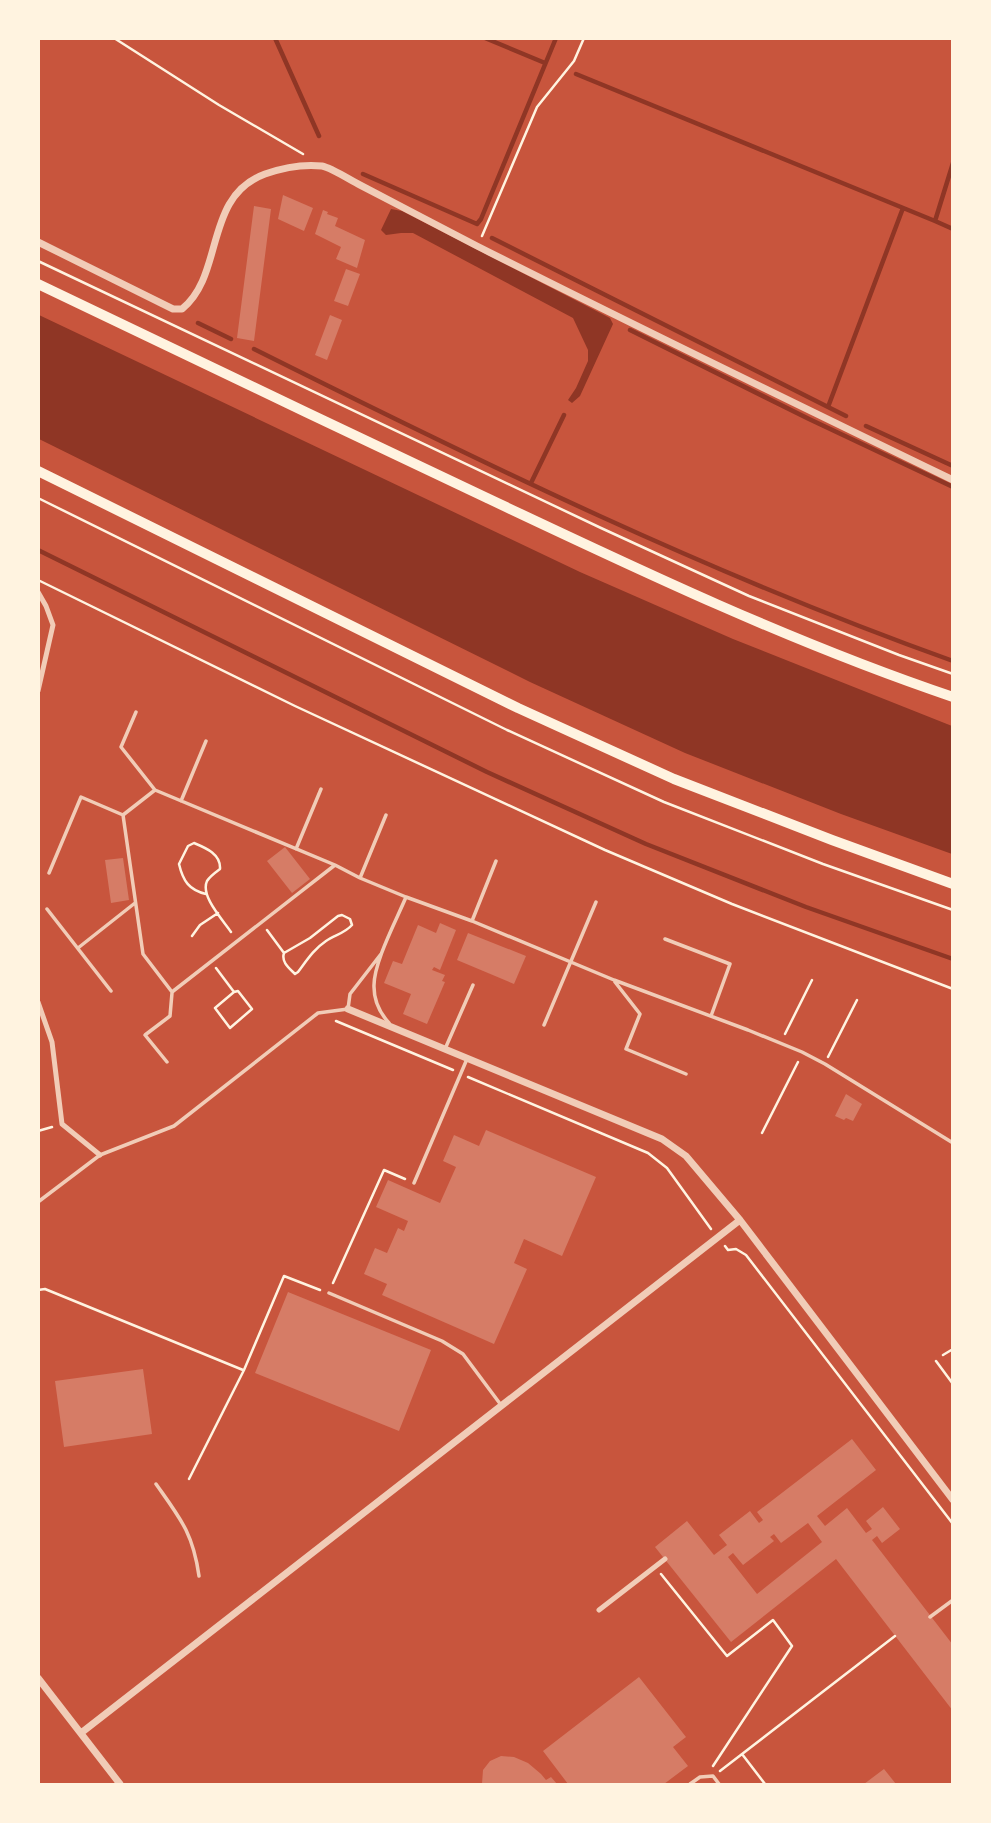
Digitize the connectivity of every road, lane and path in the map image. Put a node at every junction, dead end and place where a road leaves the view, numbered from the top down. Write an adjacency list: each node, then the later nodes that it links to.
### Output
1 (114, 38): 3 (path)
2 (584, 38): 5 (path)
3 (324, 166): 4 (street); 5 (street)
4 (38, 242)
5 (478, 246): 9 (street)
6 (38, 261): 13 (path)
7 (38, 284): 15 (highway)
8 (38, 471): 28 (highway)
9 (953, 480)
10 (38, 498): 34 (path)
11 (38, 580): 49 (path)
12 (38, 592): 14 (street)
13 (953, 674)
14 (38, 691)
15 (953, 697)
16 (136, 712): 19 (lane)
17 (206, 741): 20 (lane)
18 (321, 789): 23 (lane)
19 (155, 790): 20 (lane); 21 (lane)
20 (181, 801): 23 (lane)
21 (123, 815): 26 (lane); 32 (lane)
22 (386, 816): 27 (lane)
23 (296, 849): 25 (lane)
24 (496, 861): 36 (lane)
25 (335, 864): 27 (lane); 37 (lane)
26 (49, 873)
27 (360, 878): 30 (lane)
28 (953, 884)
29 (206, 894): 29 (path); 35 (path)
30 (406, 897): 36 (lane); 43 (lane)
31 (596, 902): 45 (lane)
32 (135, 903): 41 (lane); 51 (lane)
33 (47, 909): 41 (lane)
34 (953, 910)
35 (218, 913): 38 (path); 40 (path)
36 (472, 921): 45 (lane)
37 (262, 922): 40 (lane); 42 (path)
38 (192, 936)
39 (665, 939): 57 (lane)
40 (237, 941): 44 (lane)
41 (78, 948): 50 (lane)
42 (284, 953): 42 (path)
43 (383, 953): 55 (lane); 59 (lane)
44 (211, 961): 51 (lane); 52 (path)
45 (570, 962): 46 (lane); 58 (lane)
46 (614, 980): 57 (lane); 67 (lane)
47 (812, 980): 60 (path)
48 (473, 985): 61 (lane)
49 (953, 989)
50 (111, 991)
51 (172, 992): 64 (lane)
52 (234, 992): 52 (path)
53 (857, 1000): 65 (path)
54 (38, 1002): 68 (street)
55 (348, 1009): 56 (lane); 59 (street)
56 (318, 1013): 66 (path); 72 (lane)
57 (711, 1016): 60 (lane)
58 (544, 1025)
59 (392, 1027): 61 (street)
60 (780, 1043): 62 (lane)
61 (445, 1049): 63 (street)
62 (802, 1052): 65 (lane); 70 (path)
63 (468, 1058): 66 (lane); 75 (street)
64 (167, 1062)
65 (825, 1064): 71 (lane)
66 (461, 1074): 73 (lane); 76 (path)
67 (686, 1074)
68 (62, 1124): 69 (path); 72 (street)
69 (38, 1131)
70 (762, 1133)
71 (953, 1143)
72 (100, 1155): 74 (lane)
73 (414, 1183): 79 (path)
74 (38, 1202)
75 (740, 1220): 85 (street); 88 (street)
76 (713, 1232)
77 (724, 1245): 89 (path)
78 (38, 1290): 83 (path)
79 (329, 1293): 83 (path); 85 (lane)
80 (953, 1349): 81 (path)
81 (943, 1355)
82 (936, 1361): 84 (path)
83 (244, 1370): 86 (path)
84 (953, 1384)
85 (502, 1406): 98 (street)
86 (189, 1479)
87 (156, 1484): 92 (lane)
88 (953, 1500)
89 (953, 1524)
90 (665, 1559): 91 (street)
91 (655, 1567): 94 (street); 100 (path)
92 (199, 1576)
93 (953, 1600): 95 (lane)
94 (599, 1610)
95 (930, 1616)
96 (895, 1636): 99 (path)
97 (38, 1678): 98 (street)
98 (81, 1733): 101 (street)
99 (742, 1754): 100 (path); 104 (path)
100 (713, 1776): 102 (lane); 103 (lane)
101 (120, 1784)
102 (690, 1784)
103 (719, 1784)
104 (765, 1784)

